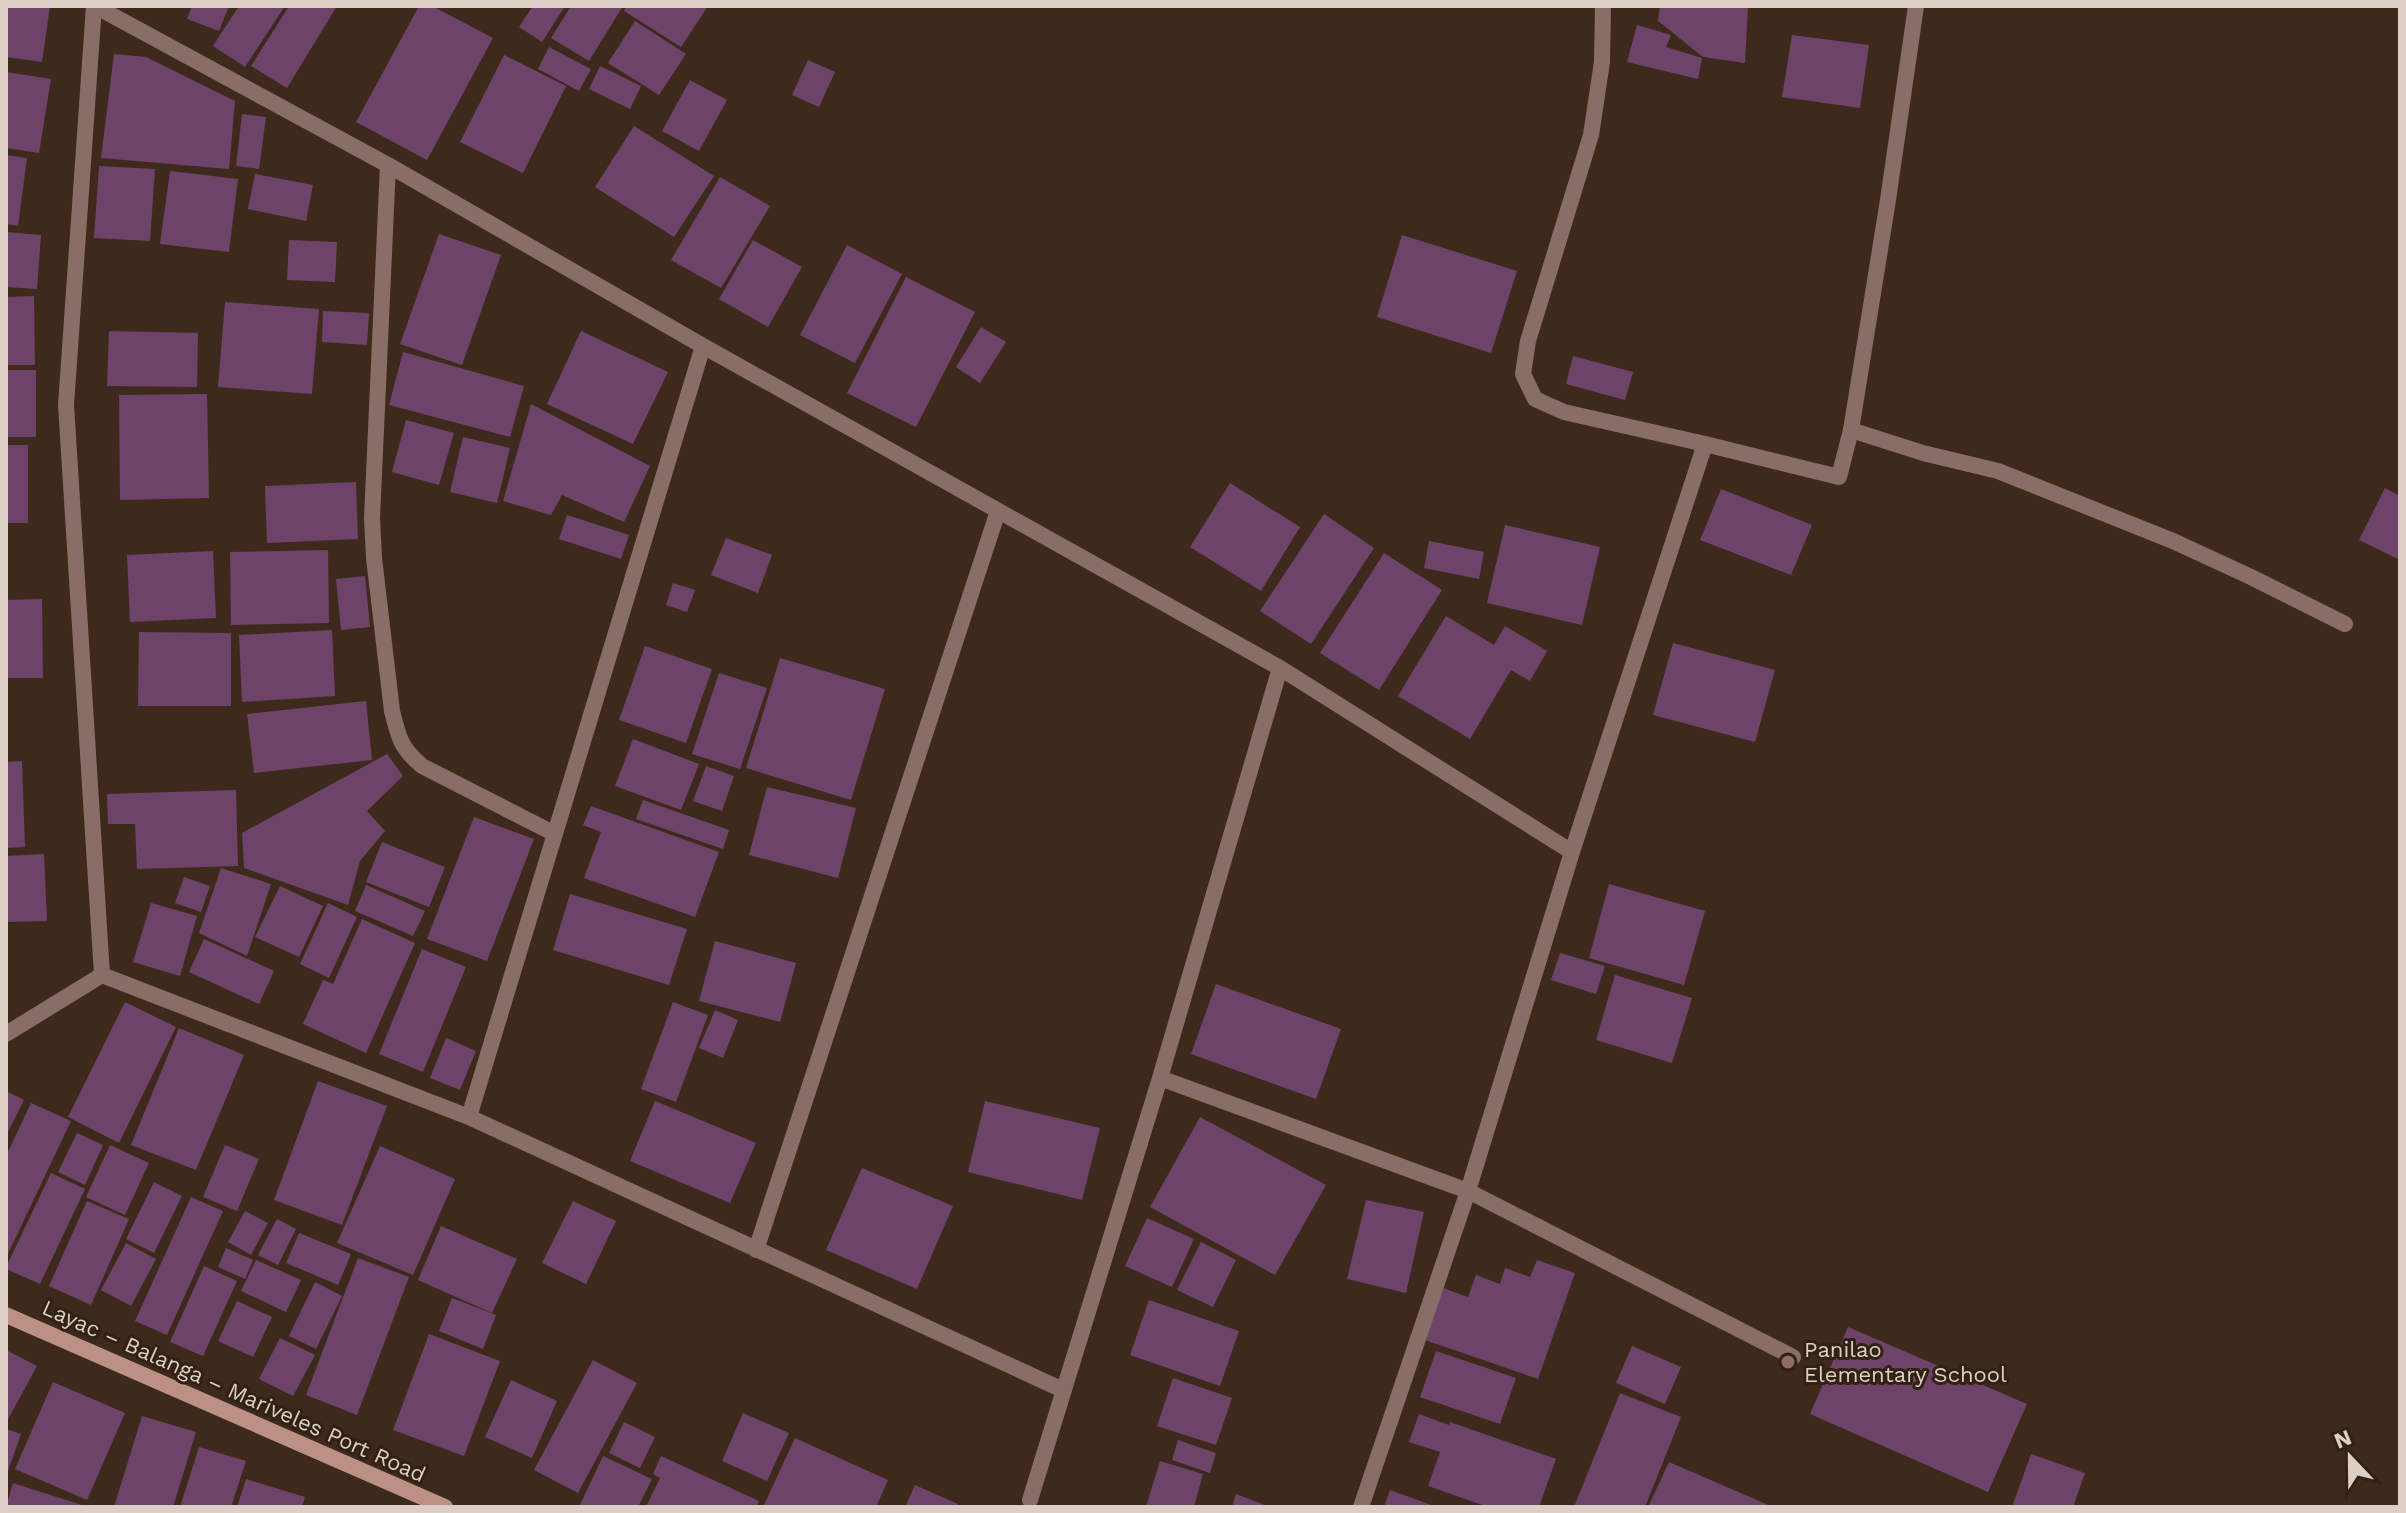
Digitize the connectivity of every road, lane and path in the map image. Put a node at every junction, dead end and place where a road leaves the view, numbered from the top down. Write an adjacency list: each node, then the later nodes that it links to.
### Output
1 (94, 6): 4 (street); 13 (street)
2 (1603, 6): 7 (street)
3 (1916, 6): 6 (street)
4 (388, 165): 5 (street); 11 (street)
5 (703, 346): 8 (street); 11 (street)
6 (1851, 430): 7 (street); 9 (street)
7 (1705, 444): 12 (street)
8 (998, 511): 10 (street); 18 (street)
9 (2345, 624)
10 (1280, 668): 12 (street); 15 (street)
11 (555, 834): 16 (street)
12 (1572, 852): 17 (street)
13 (102, 975): 14 (street); 16 (street)
14 (6, 1034)
15 (1160, 1078): 17 (street); 21 (street)
16 (469, 1117): 18 (street)
17 (1468, 1191): 20 (street); 24 (street)
18 (756, 1250): 21 (street)
19 (6, 1315): 23 (main road, Layac – Balanga – Mariveles Port Road)
20 (1793, 1357)
21 (1063, 1390): 22 (street)
22 (1030, 1500)
23 (445, 1507)
24 (1361, 1507)

